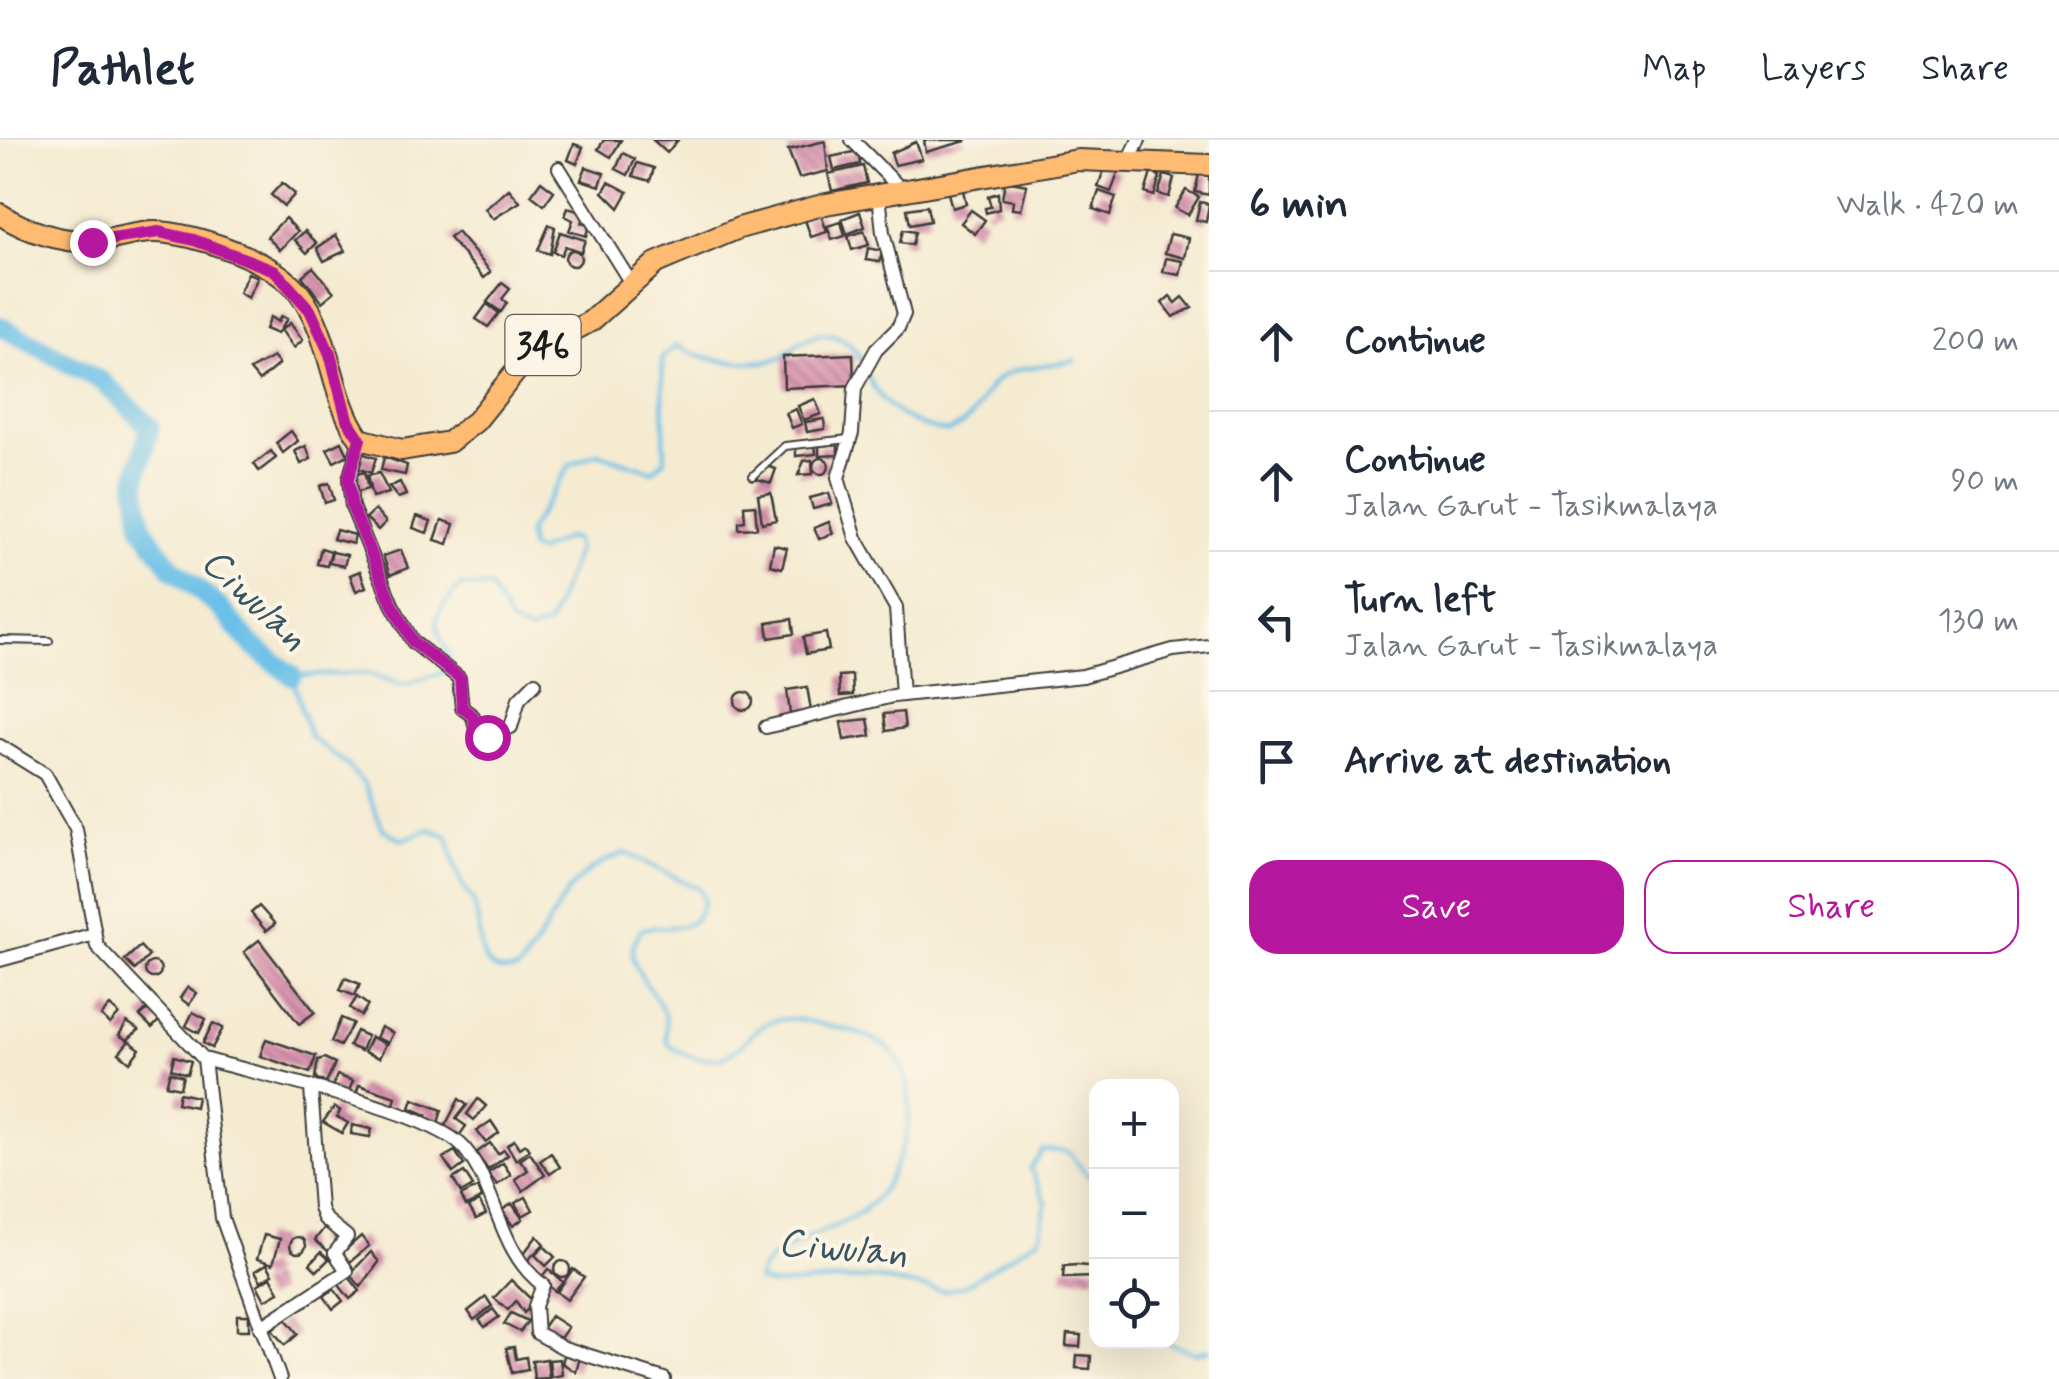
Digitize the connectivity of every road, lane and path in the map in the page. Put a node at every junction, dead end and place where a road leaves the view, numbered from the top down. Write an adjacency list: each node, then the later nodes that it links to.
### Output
1 (852, 140): 6 (street)
2 (1140, 140): 3 (street)
3 (1128, 162): 4 (main road, 346); 7 (main road, 346)
4 (1209, 165)
5 (559, 168): 10 (street)
6 (881, 168): 7 (street); 8 (street)
7 (901, 189): 8 (main road, 346)
8 (871, 195): 10 (main road, 346); 12 (street)
9 (0, 214): 11 (main road)
10 (630, 283): 11 (main road, 346)
11 (360, 439): 17 (street)
12 (850, 439): 13 (lane); 18 (street)
13 (753, 476)
14 (0, 640): 15 (lane)
15 (49, 641)
16 (1209, 646): 18 (street)
17 (536, 683)
18 (902, 695): 19 (street)
19 (766, 727)
20 (0, 746): 21 (street)
21 (92, 935): 22 (street); 23 (street)
22 (0, 960)
23 (204, 1060): 24 (street); 25 (street)
24 (311, 1088): 25 (street); 27 (street)
25 (260, 1328): 26 (street)
26 (280, 1379)
27 (664, 1379)

